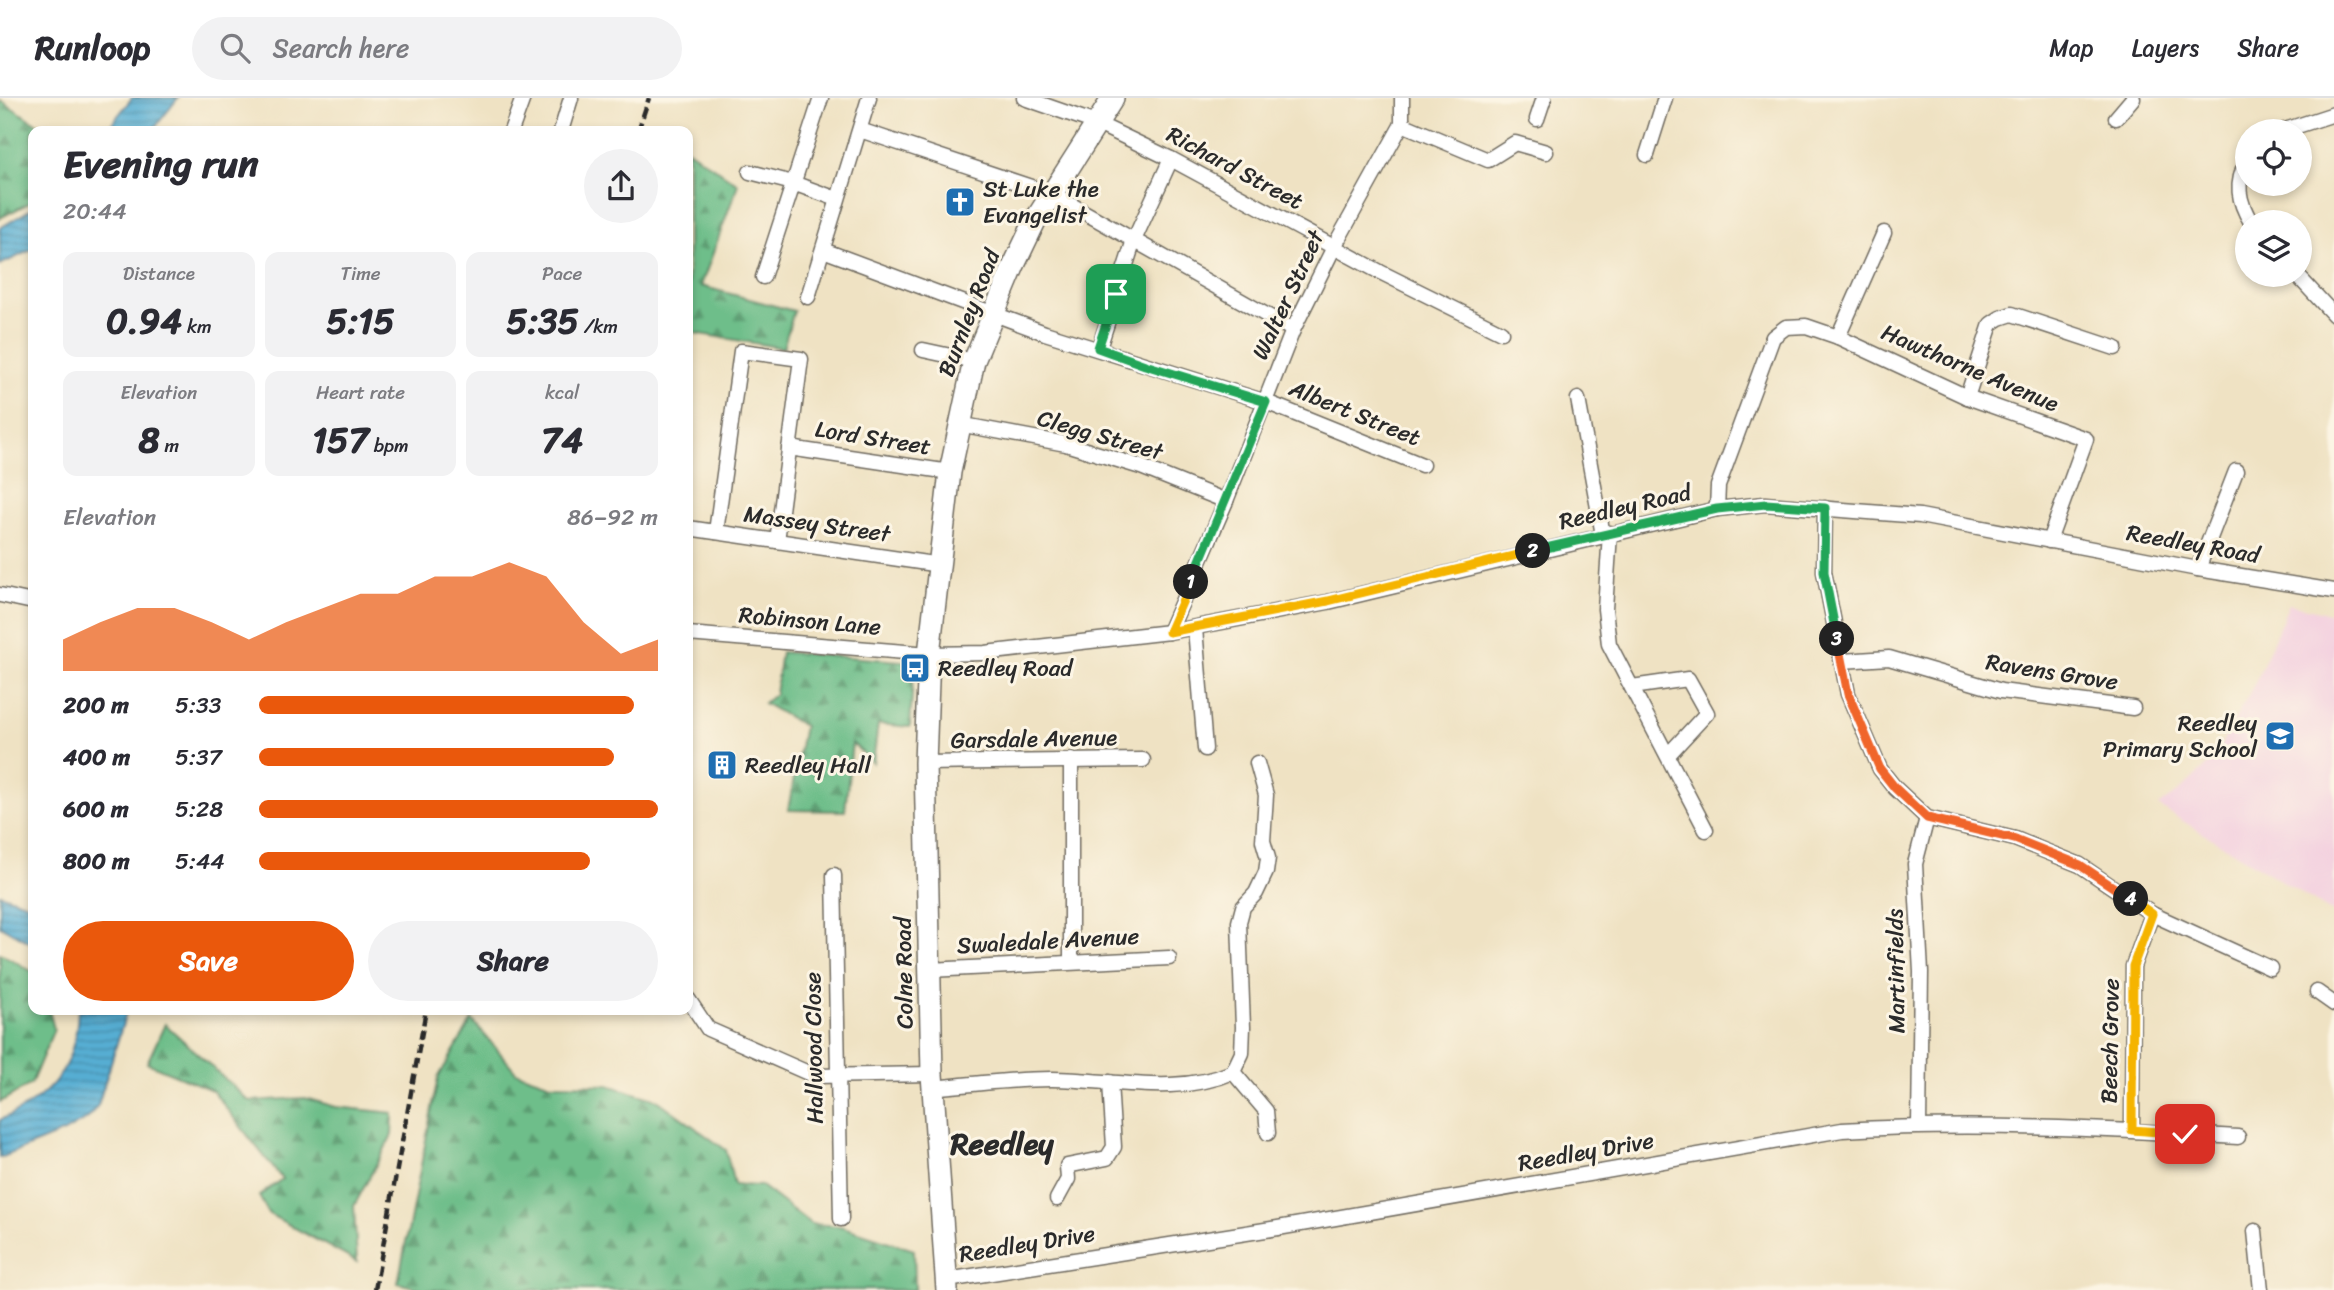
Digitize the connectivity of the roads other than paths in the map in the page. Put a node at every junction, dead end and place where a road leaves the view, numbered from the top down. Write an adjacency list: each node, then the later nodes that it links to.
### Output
1 (523, 98): 17 (street)
2 (571, 98): 18 (street)
3 (821, 98): 24 (street)
4 (869, 98): 19 (street)
5 (1024, 98): 15 (street, Richard Street)
6 (1113, 98): 15 (highway, Burnley Road)
7 (1402, 98): 16 (street, Walter Street)
8 (1544, 98): 13 (street)
9 (1665, 98): 21 (street)
10 (2133, 98): 12 (street)
11 (2334, 114): 14 (street)
12 (2116, 118)
13 (1537, 119)
14 (2312, 121)
15 (1096, 123): 22 (street, Richard Street); 25 (highway, Burnley Road)
16 (1402, 124): 20 (street); 29 (street, Walter Street)
17 (513, 126)
18 (563, 126)
19 (860, 131): 25 (street); 26 (street)
20 (1546, 152)
21 (1647, 155)
22 (1171, 159): 28 (street); 29 (street, Richard Street)
23 (750, 172): 24 (street)
24 (793, 183): 26 (street); 31 (street)
25 (1052, 194): 28 (street); 34 (highway, Burnley Road)
26 (837, 199): 30 (street)
27 (1884, 233): 38 (street)
28 (1134, 240): 36 (street); 39 (street)
29 (1335, 245): 36 (street, Walter Street); 37 (street, Richard Street)
30 (823, 250): 33 (street); 34 (street, Albert Street)
31 (763, 277)
32 (2308, 287): 35 (street)
33 (807, 297)
34 (993, 314): 39 (street, Albert Street); 42 (highway, Burnley Road)
35 (2334, 315)
36 (1293, 330): 45 (street, Walter Street)
37 (1501, 332)
38 (1838, 337): 43 (street, Hawthorne Avenue); 53 (street, Hawthorne Avenue)
39 (1098, 348): 45 (street, Albert Street)
40 (2115, 348): 43 (street)
41 (923, 350): 42 (street)
42 (974, 361): 46 (highway, Burnley Road)
43 (1967, 397): 58 (street, Hawthorne Avenue)
44 (1578, 400): 56 (street)
45 (1266, 402): 48 (street, Albert Street); 51 (street, Walter Street)
46 (959, 424): 50 (highway, Burnley Road); 51 (street, Clegg Street)
47 (789, 448): 50 (street, Lord Street); 55 (street); 57 (street)
48 (1422, 465)
49 (2236, 471): 60 (street)
50 (950, 472): 59 (highway, Burnley Road)
51 (1226, 501): 65 (street, Walter Street)
52 (1825, 508): 53 (street, Reedley Road); 58 (street, Reedley Road); 68 (street)
53 (1717, 509): 56 (street, Reedley Road)
54 (693, 528): 55 (street, Massey Street)
55 (716, 532): 57 (street, Massey Street)
56 (1606, 534): 64 (street, Reedley Road); 69 (street)
57 (777, 541): 59 (street, Massey Street)
58 (2049, 541): 60 (street, Reedley Road)
59 (940, 565): 67 (highway, Burnley Road)
60 (2198, 569): 61 (street, Reedley Road)
61 (2334, 591)
62 (0, 595): 63 (street)
63 (28, 601)
64 (1195, 628): 65 (street, Reedley Road); 71 (street)
65 (1169, 632): 67 (street, Reedley Road)
66 (693, 634): 67 (street, Robinson Lane)
67 (929, 654): 75 (highway, Colne Road)
68 (1842, 661): 70 (street, Ravens Grove); 77 (street)
69 (1632, 687): 72 (street); 72 (street)
70 (2133, 708)
71 (1205, 748)
72 (1668, 755): 78 (street)
73 (1071, 760): 74 (street, Garsdale Avenue); 75 (street, Garsdale Avenue); 82 (street)
74 (1143, 760)
75 (925, 763): 84 (highway, Colne Road)
76 (1257, 763): 88 (street)
77 (1927, 818): 80 (street); 92 (street, Martinfields)
78 (1706, 830)
79 (834, 875): 89 (street, Hallwood Close)
80 (2152, 914): 83 (street); 93 (street, Beech Grove)
81 (1169, 958): 82 (street, Swaledale Avenue)
82 (1071, 961): 84 (street, Swaledale Avenue)
83 (2270, 968)
84 (929, 970): 90 (highway, Colne Road)
85 (2317, 992): 86 (street)
86 (2334, 1004)
87 (693, 1006): 89 (street)
88 (1233, 1072): 91 (street); 94 (street)
89 (837, 1077): 90 (street); 97 (street, Hallwood Close)
90 (933, 1081): 91 (street); 99 (highway, Colne Road)
91 (1110, 1082): 96 (street)
92 (1919, 1125): 93 (street, Reedley Drive); 99 (street, Reedley Drive)
93 (2132, 1130): 95 (street, Reedley Drive)
94 (1268, 1133)
95 (2238, 1137)
96 (1057, 1199)
97 (841, 1219)
98 (2255, 1231): 100 (street)
99 (947, 1285)
100 (2261, 1290)

